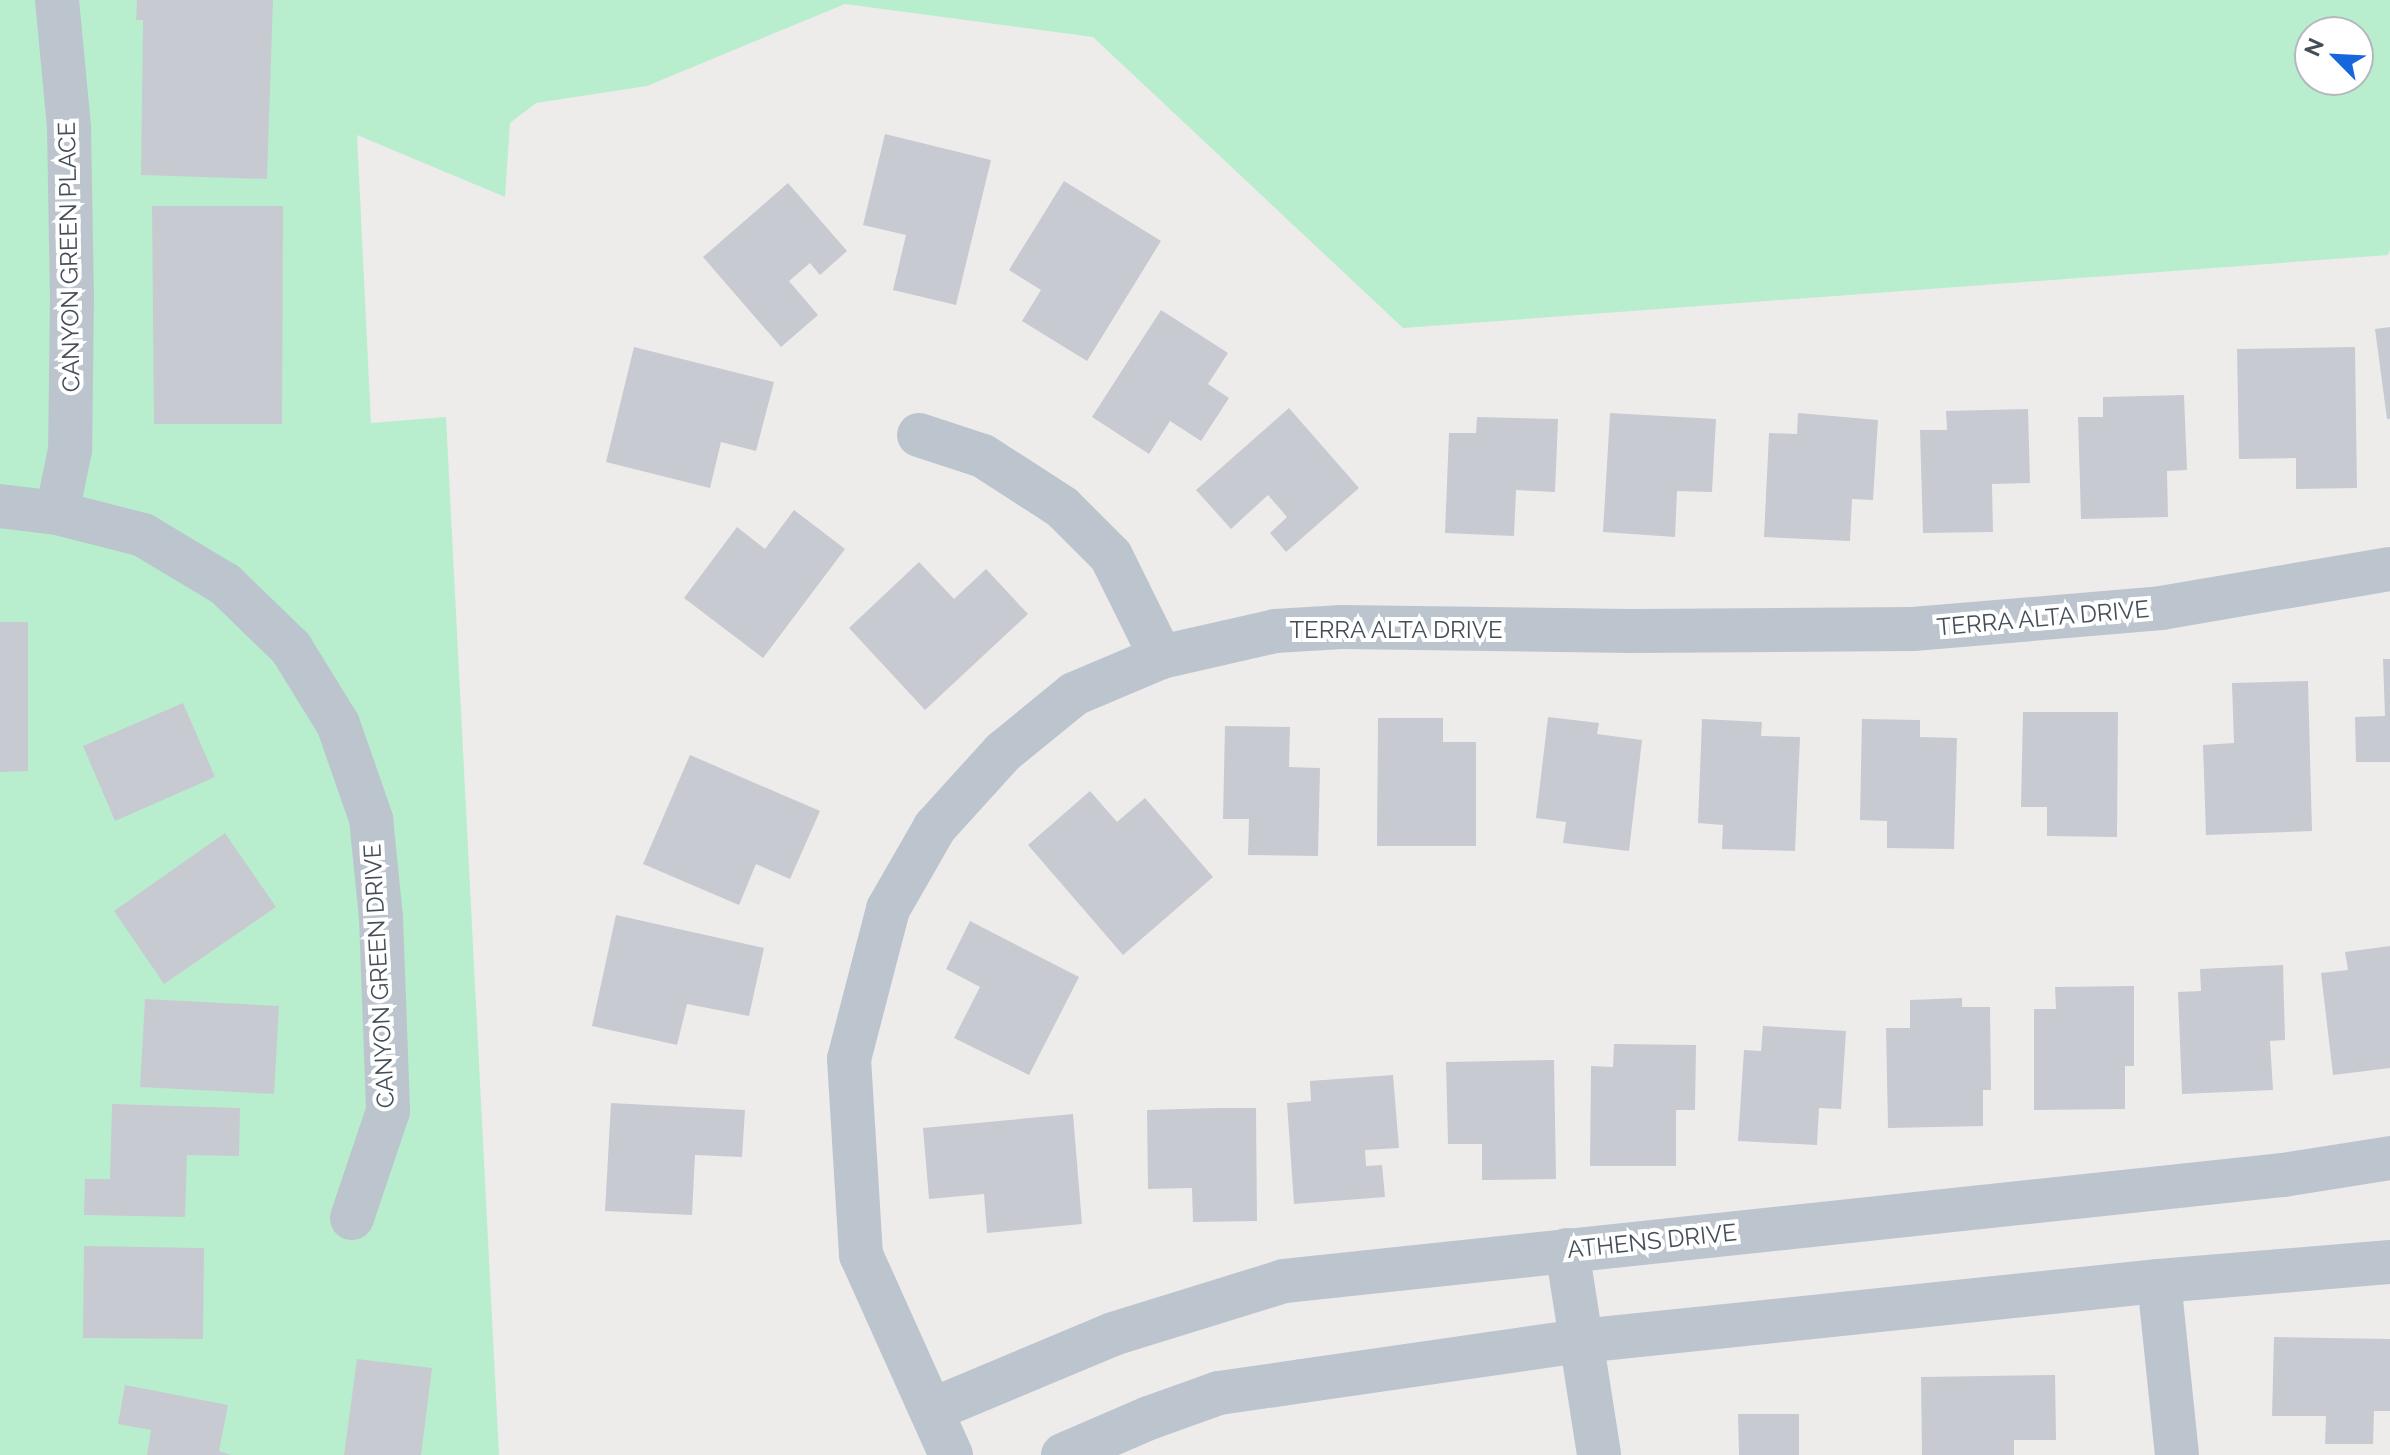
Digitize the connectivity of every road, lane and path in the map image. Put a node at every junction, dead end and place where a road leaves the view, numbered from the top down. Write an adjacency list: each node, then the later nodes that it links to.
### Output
1 (57, 0): 4 (street, CANYON GREEN PLACE)
2 (919, 435): 6 (street)
3 (0, 506): 4 (street, CANYON GREEN DRIVE)
4 (57, 513): 8 (street, CANYON GREEN DRIVE)
5 (2390, 569): 6 (street, TERRA ALTA DRIVE)
6 (1161, 657): 13 (street, TERRA ALTA DRIVE)
7 (2390, 1158): 9 (street, ATHENS DRIVE)
8 (352, 1218)
9 (1567, 1250): 12 (street); 13 (street, ATHENS DRIVE)
10 (2390, 1262): 11 (street)
11 (2159, 1281): 12 (street); 17 (street)
12 (1581, 1341): 15 (street); 16 (street)
13 (934, 1409): 14 (street, TERRA ALTA DRIVE)
14 (951, 1455)
15 (1063, 1455)
16 (1599, 1455)
17 (2177, 1455)

